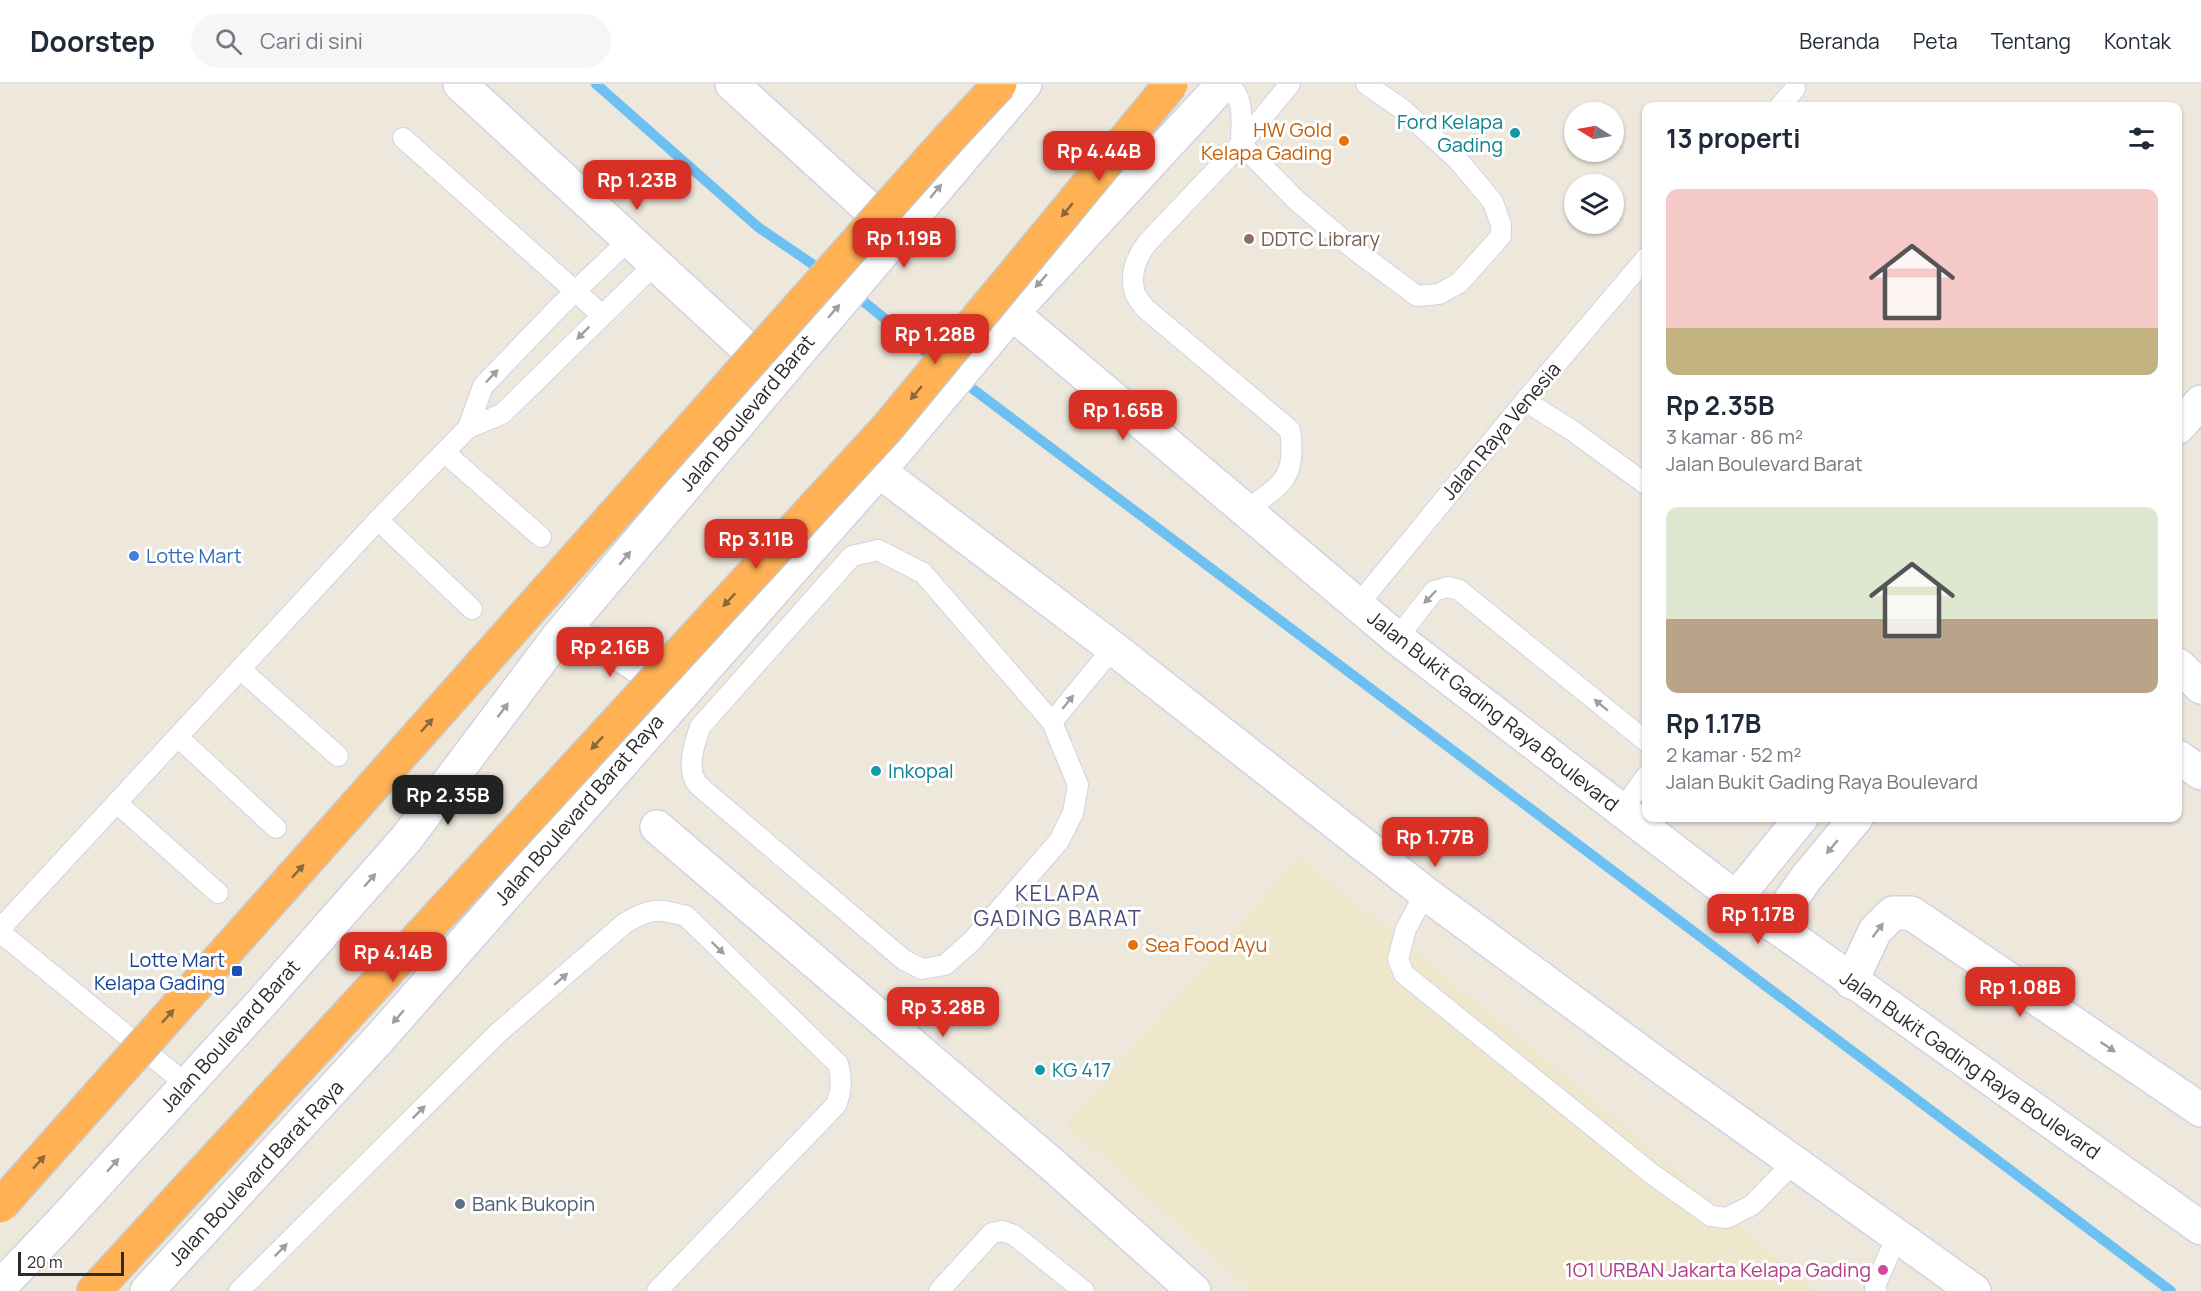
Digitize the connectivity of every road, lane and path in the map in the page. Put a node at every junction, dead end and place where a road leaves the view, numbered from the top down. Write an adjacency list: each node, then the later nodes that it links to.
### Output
1 (460, 84): 16 (street)
2 (732, 84): 14 (street)
3 (986, 84): 14 (lane)
4 (1000, 84): 65 (highway, one-way to 4, bridge)
5 (1026, 84): 15 (street, Jalan Boulevard Barat, one-way to 5)
6 (1171, 84): 69 (highway, one-way to 69, bridge)
7 (1225, 84): 13 (lane); 21 (street, Jalan Boulevard Barat Raya, one-way to 21)
8 (1290, 84): 13 (lane)
9 (1366, 84): 13 (lane)
10 (1795, 89): 11 (lane)
11 (1784, 102)
12 (403, 138): 19 (lane)
13 (1241, 144): 31 (lane)
14 (875, 215): 15 (street)
15 (899, 236): 22 (street, Jalan Boulevard Barat, one-way to 15)
16 (630, 239): 17 (street); 19 (lane)
17 (657, 263): 20 (lane); 22 (street)
18 (1642, 263): 23 (lane, Jalan Raya Venesia)
19 (577, 292): 20 (lane); 26 (lane, one-way to 19)
20 (602, 315): 26 (lane, one-way to 26)
21 (1006, 321): 28 (street, Jalan Boulevard Barat Raya); 31 (street, Jalan Bukit Gading Raya Boulevard)
22 (788, 365): 35 (street, Jalan Boulevard Barat, one-way to 22)
23 (1525, 401): 29 (lane); 33 (lane, Jalan Raya Venesia)
24 (2201, 402): 25 (street)
25 (2182, 423)
26 (468, 428): 27 (lane)
27 (444, 452): 30 (lane); 32 (lane)
28 (879, 471): 37 (street); 41 (street, Jalan Boulevard Barat Raya)
29 (1642, 480)
30 (378, 520): 34 (lane); 38 (lane)
31 (1256, 521): 33 (street, Jalan Bukit Gading Raya Boulevard)
32 (540, 537)
33 (1347, 598): 36 (street, Jalan Bukit Gading Raya Boulevard)
34 (472, 609)
35 (558, 636): 41 (street); 62 (street, Jalan Boulevard Barat, one-way to 35)
36 (1397, 638): 45 (lane, one-way to 36); 51 (street, Jalan Bukit Gading Raya Boulevard)
37 (1113, 648): 42 (lane, one-way to 37); 57 (street)
38 (240, 669): 44 (lane); 46 (lane)
39 (2182, 669): 40 (street)
40 (2201, 687)
41 (672, 705): 43 (lane); 70 (street, Jalan Boulevard Barat Raya, one-way to 70)
42 (1052, 722): 43 (lane); 43 (lane)
43 (700, 727)
44 (178, 737): 50 (lane); 55 (lane)
45 (1642, 738)
46 (338, 756)
47 (2182, 760): 48 (street)
48 (2201, 773)
49 (1642, 782): 51 (lane)
50 (117, 803): 56 (lane); 60 (lane)
51 (1622, 810): 58 (street, Jalan Bukit Gading Raya Boulevard)
52 (1798, 822): 58 (street)
53 (1853, 822): 59 (street, one-way to 59)
54 (657, 827): 75 (street)
55 (276, 828)
56 (218, 893)
57 (1425, 893): 64 (street); 64 (lane)
58 (1736, 898): 59 (street, Jalan Bukit Gading Raya Boulevard)
59 (1773, 925): 61 (street, Jalan Bukit Gading Raya Boulevard)
60 (0, 930): 62 (lane)
61 (1851, 982): 63 (street, one-way to 63); 66 (street, Jalan Bukit Gading Raya Boulevard)
62 (186, 1084): 68 (street, Jalan Boulevard Barat, one-way to 62)
63 (2201, 1110)
64 (1794, 1162): 67 (street)
65 (0, 1206)
66 (2201, 1228)
67 (1897, 1236): 76 (lane); 77 (street)
68 (0, 1287)
69 (94, 1291)
70 (147, 1291)
71 (239, 1291): 72 (lane, one-way to 72)
72 (657, 1291)
73 (939, 1291): 74 (lane)
74 (1084, 1291)
75 (1194, 1291)
76 (1875, 1291)
77 (1974, 1291)

